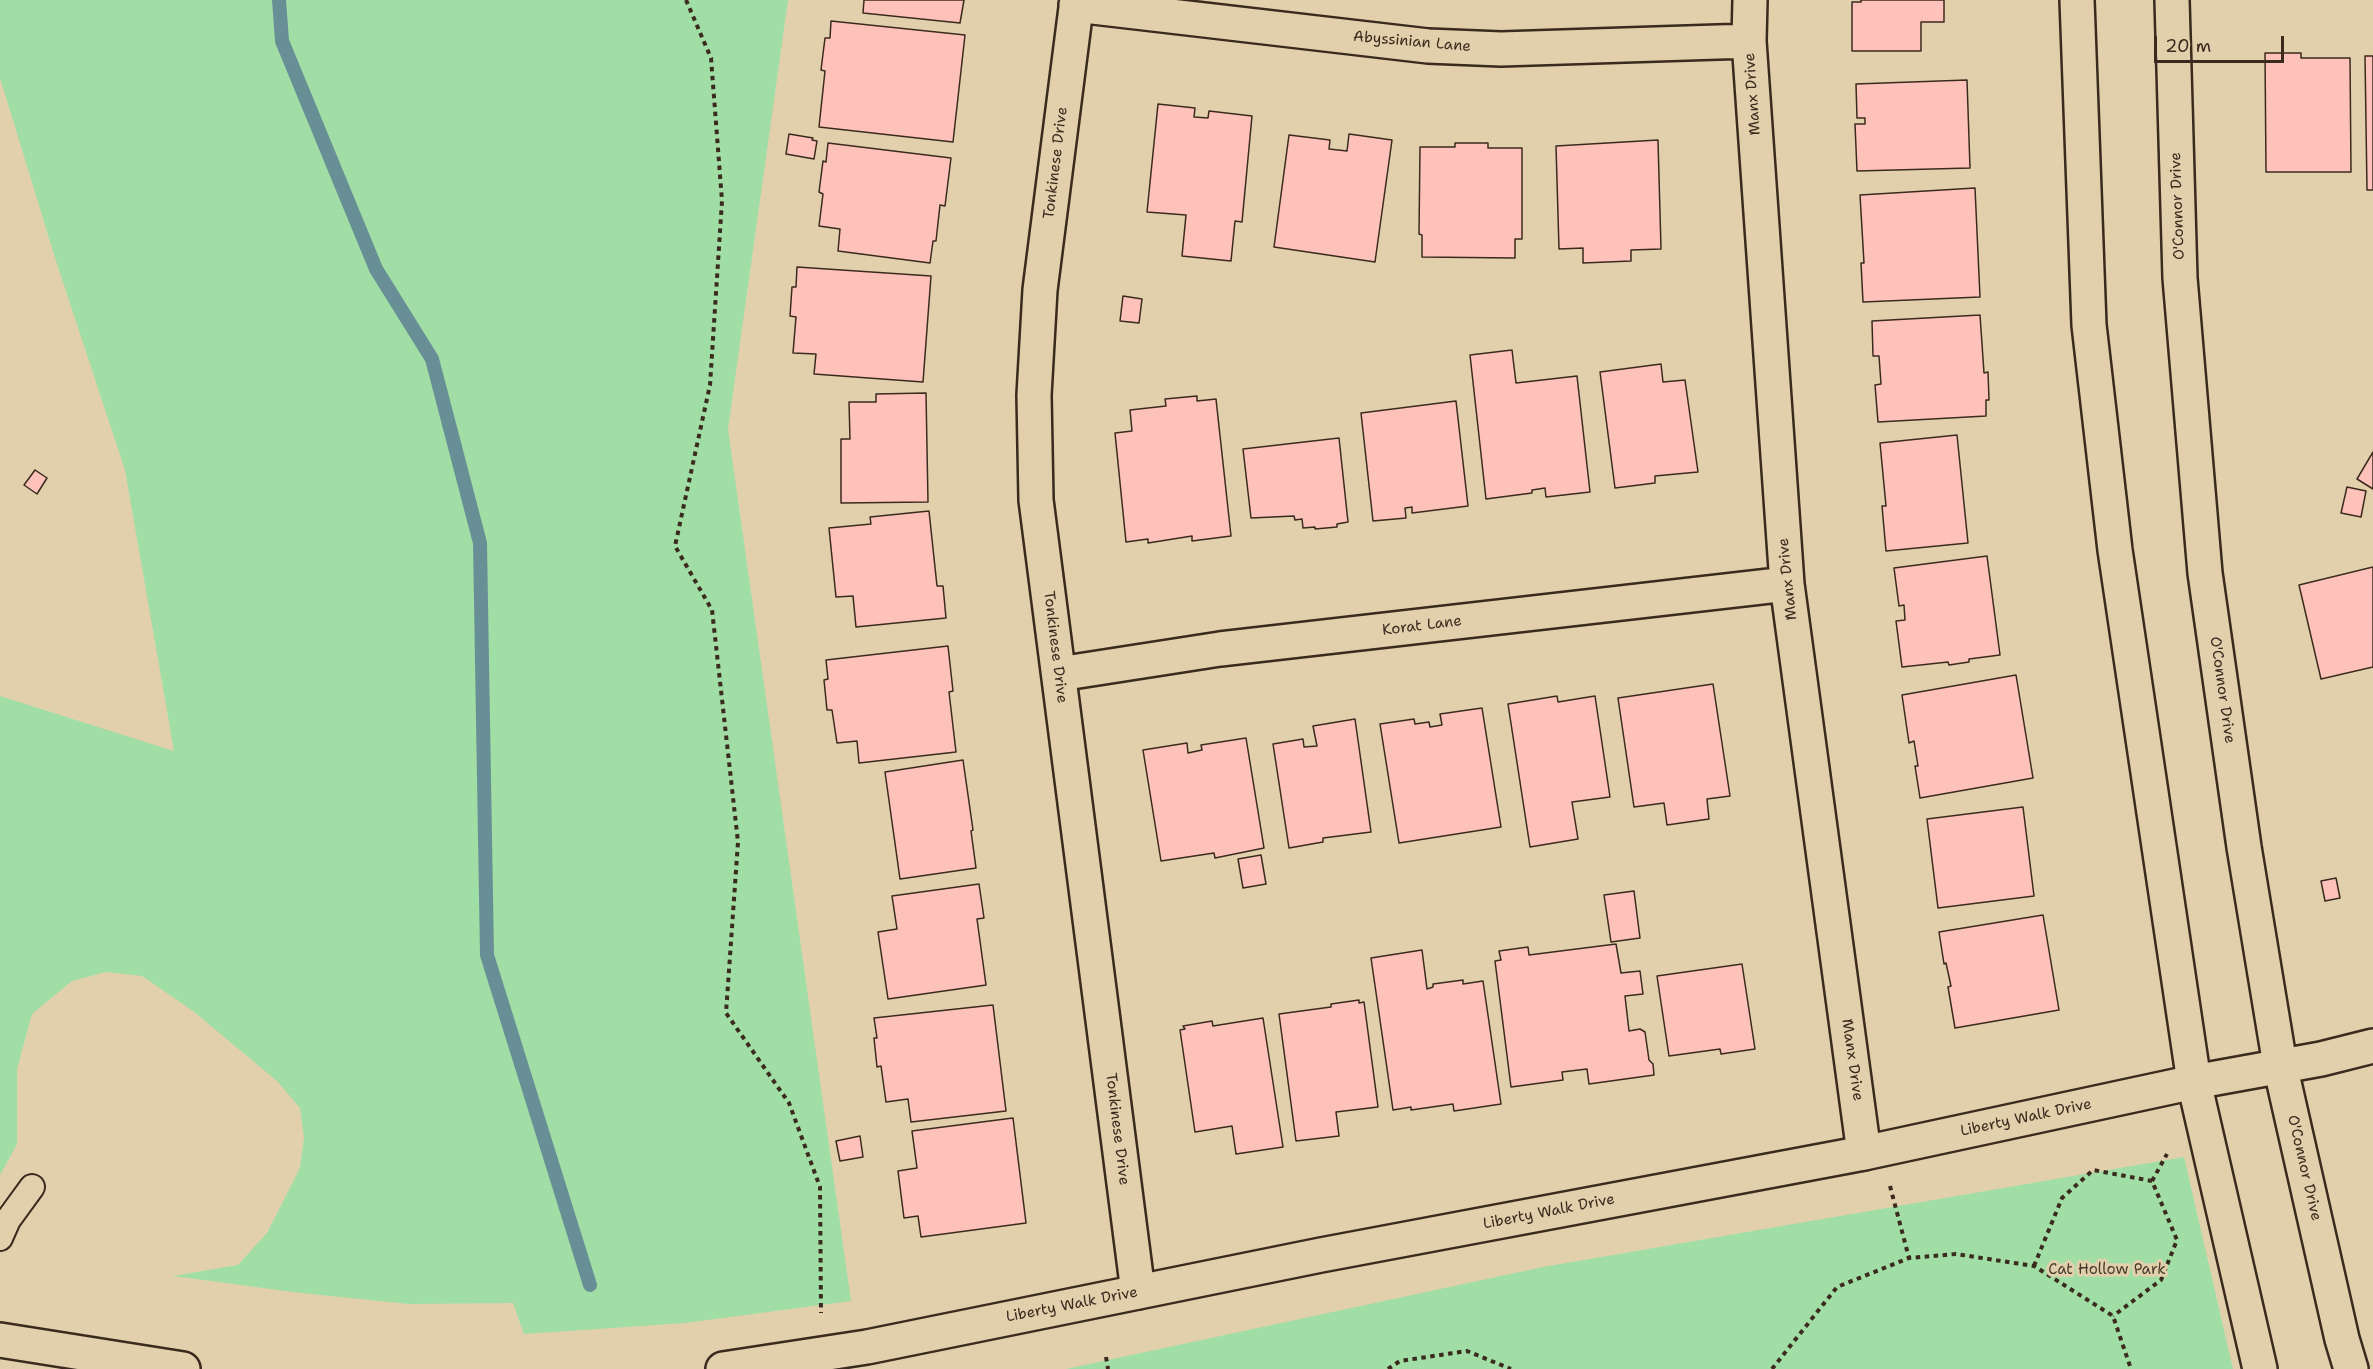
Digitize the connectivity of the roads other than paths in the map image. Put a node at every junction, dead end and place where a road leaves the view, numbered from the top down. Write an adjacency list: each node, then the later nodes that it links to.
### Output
1 (1750, 0): 5 (street, Manx Drive)
2 (2077, 0): 10 (street)
3 (2172, 0): 9 (street, O'Connor Drive)
4 (1077, 3): 5 (street, Abyssinian Lane); 7 (street, Tonkinese Drive)
5 (1749, 41): 6 (street, Manx Drive)
6 (1787, 584): 7 (street, Korat Lane); 11 (street, Manx Drive)
7 (1059, 674): 14 (street, Tonkinese Drive)
8 (2373, 1047): 9 (street, Liberty Walk Drive)
9 (2280, 1065): 10 (street, Liberty Walk Drive); 19 (street, O'Connor Drive)
10 (2194, 1082): 11 (street, Liberty Walk Drive); 18 (street)
11 (1864, 1154): 14 (street, Liberty Walk Drive)
12 (32, 1187): 13 (lane)
13 (0, 1238)
14 (1138, 1292): 17 (street, Liberty Walk Drive)
15 (0, 1340): 16 (street)
16 (183, 1369)
17 (723, 1369)
18 (2260, 1369)
19 (2351, 1369)

